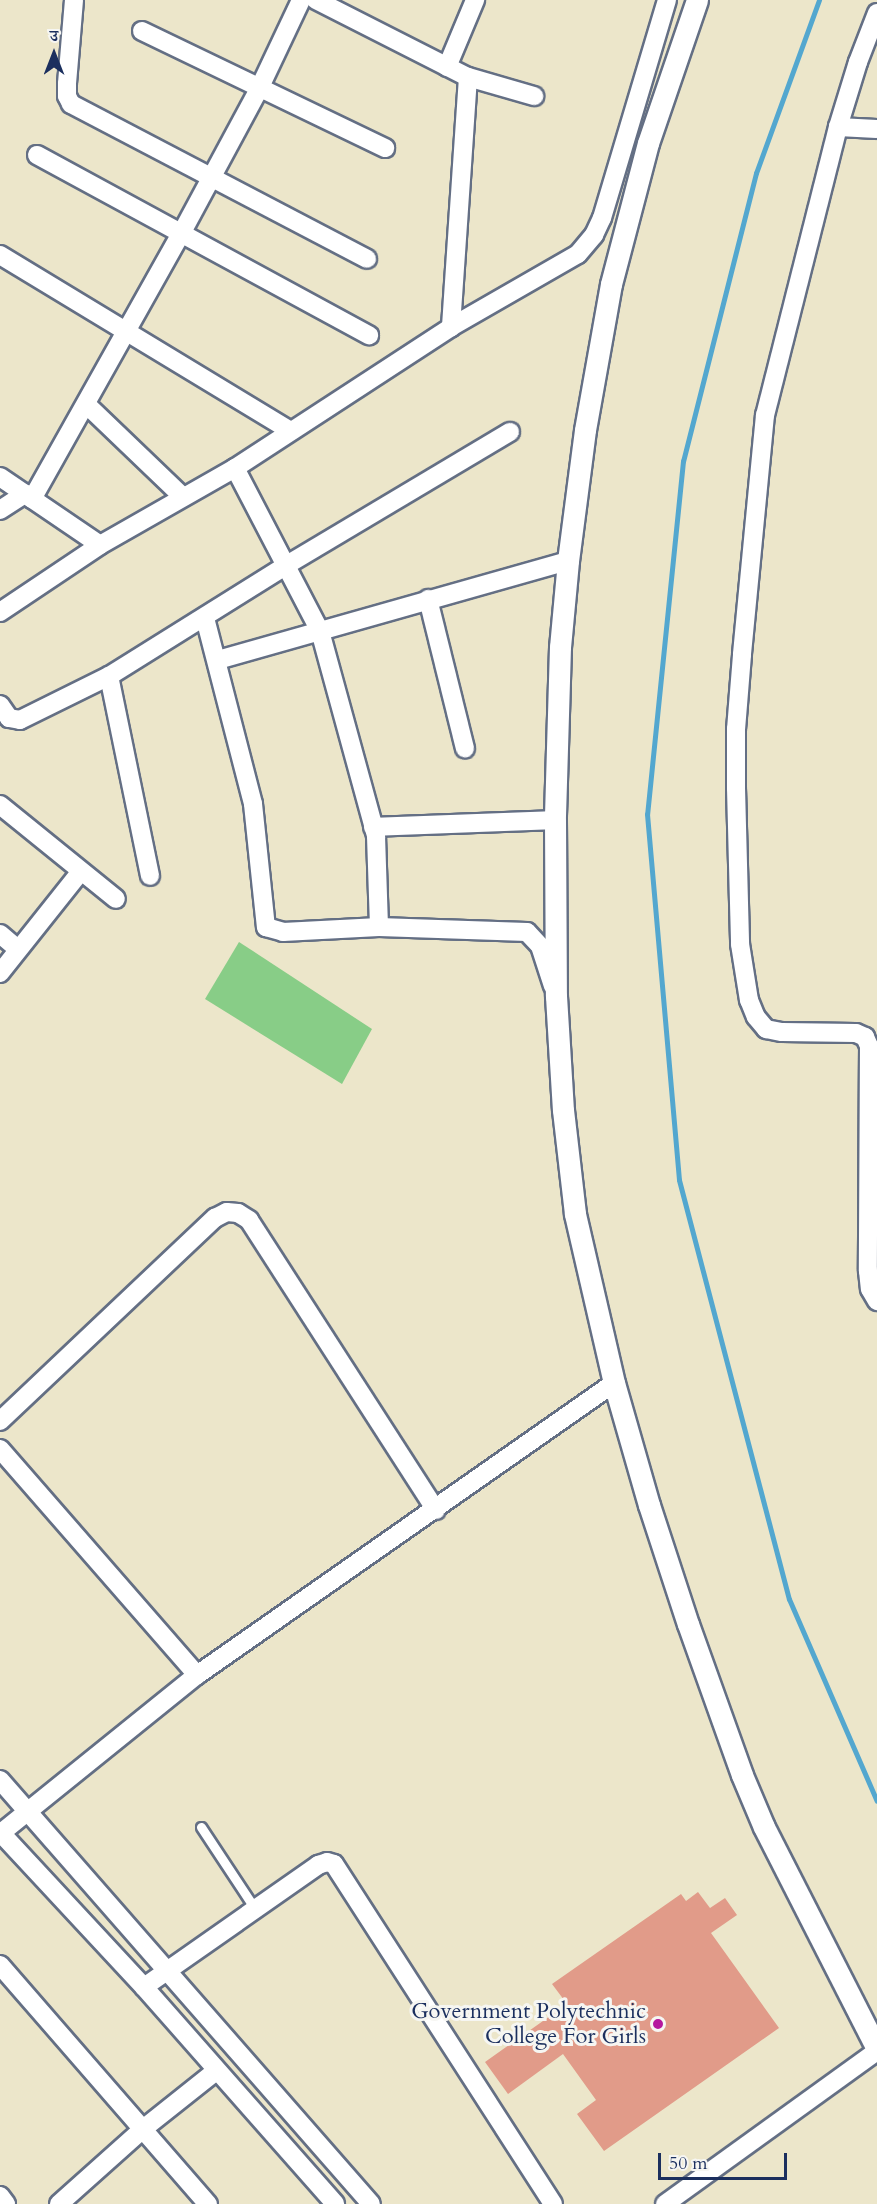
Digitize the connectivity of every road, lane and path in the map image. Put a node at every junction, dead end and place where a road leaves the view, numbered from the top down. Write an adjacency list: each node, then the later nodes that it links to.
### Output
1 (74, 0): 17 (street)
2 (301, 0): 11 (street)
3 (316, 0): 9 (street)
4 (475, 0): 9 (street)
5 (667, 0): 21 (street)
6 (697, 0): 33 (street)
7 (877, 13): 13 (street)
8 (142, 31): 11 (street)
9 (447, 67): 10 (street)
10 (468, 77): 12 (street); 21 (street)
11 (259, 89): 15 (street); 17 (street)
12 (534, 96)
13 (838, 127): 14 (street); 54 (street)
14 (877, 129)
15 (385, 148)
16 (37, 155): 18 (street)
17 (212, 176): 18 (street); 20 (street)
18 (182, 232): 22 (street); 23 (street)
19 (0, 255): 22 (street)
20 (367, 259)
21 (451, 327): 25 (street)
22 (126, 333): 24 (street); 25 (street)
23 (369, 335)
24 (87, 405): 29 (street); 30 (street)
25 (291, 431): 27 (street)
26 (510, 432): 34 (street)
27 (235, 468): 30 (street); 34 (street)
28 (0, 477): 29 (street)
29 (29, 496): 31 (street); 32 (street)
30 (183, 497): 32 (street)
31 (0, 510)
32 (100, 545): 36 (street)
33 (568, 561): 35 (street); 44 (street)
34 (285, 566): 37 (street); 38 (street)
35 (428, 599): 38 (street); 42 (street)
36 (0, 612)
37 (205, 618): 39 (street); 40 (street)
38 (320, 631): 39 (street); 45 (street)
39 (218, 660): 49 (street)
40 (109, 676): 41 (street); 47 (street)
41 (0, 705)
42 (465, 749)
43 (0, 805): 46 (street)
44 (555, 820): 45 (street); 53 (street)
45 (373, 827): 49 (street)
46 (81, 870): 48 (street); 51 (street)
47 (150, 876)
48 (116, 899)
49 (379, 927): 53 (street)
50 (0, 934): 51 (street)
51 (18, 949): 52 (street)
52 (0, 973)
53 (556, 996): 55 (street)
54 (877, 1301)
55 (614, 1383): 58 (street); 68 (street)
56 (0, 1421): 58 (street)
57 (0, 1449): 59 (street)
58 (436, 1510): 59 (street)
59 (197, 1675): 61 (street)
60 (0, 1780): 61 (street)
61 (28, 1812): 63 (street); 66 (street)
62 (201, 1827): 64 (lane)
63 (0, 1833): 67 (street)
64 (255, 1909): 66 (street); 72 (street)
65 (0, 1965): 70 (street)
66 (168, 1971): 67 (street); 77 (street)
67 (144, 1987): 69 (street)
68 (877, 2050): 78 (street)
69 (216, 2071): 70 (street); 76 (street)
70 (144, 2129): 74 (street); 75 (street)
71 (0, 2196): 73 (street)
72 (548, 2202)
73 (6, 2204)
74 (59, 2204)
75 (208, 2204)
76 (335, 2204)
77 (371, 2204)
78 (665, 2204)

